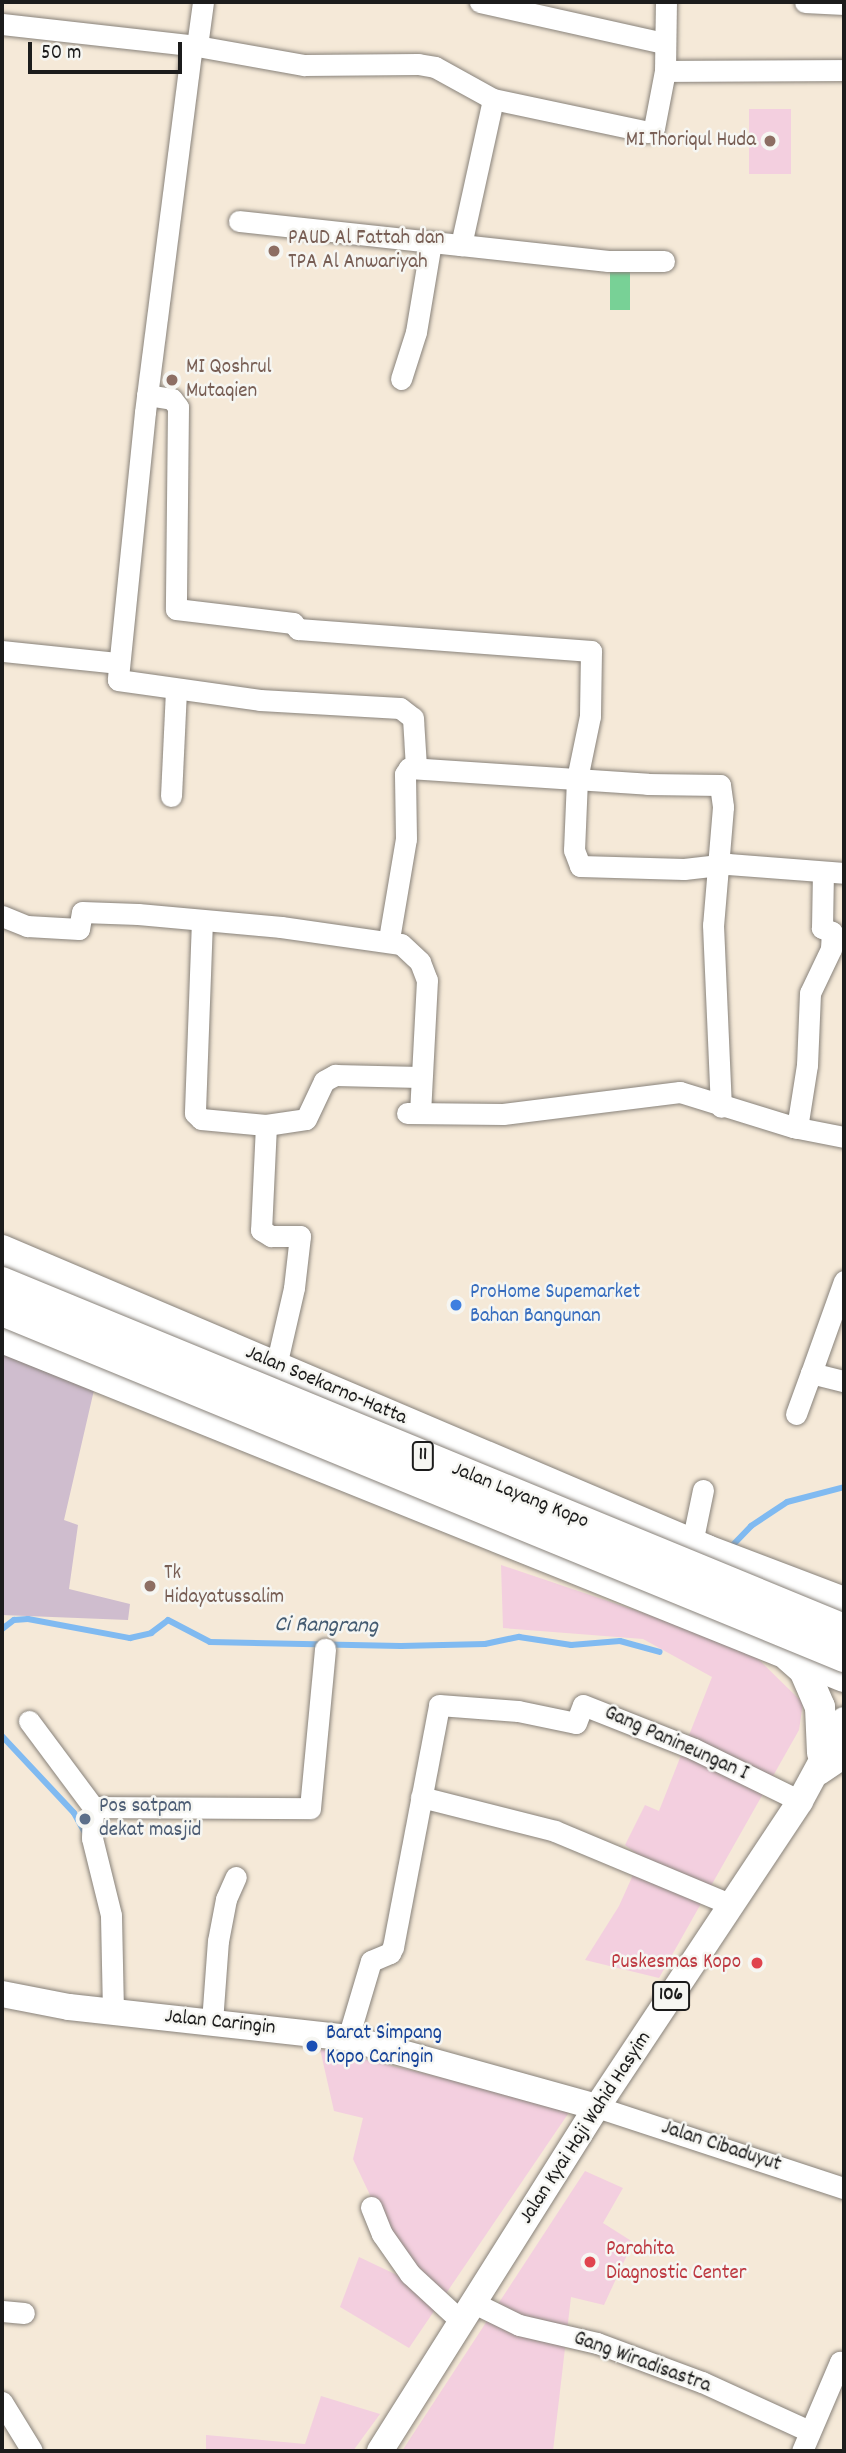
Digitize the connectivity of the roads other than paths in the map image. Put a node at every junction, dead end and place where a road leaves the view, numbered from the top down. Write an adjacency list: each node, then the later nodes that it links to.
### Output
1 (203, 2): 8 (street)
2 (480, 2): 7 (street)
3 (666, 2): 7 (street)
4 (805, 2): 5 (street)
5 (844, 4)
6 (2, 24): 8 (street)
7 (663, 43): 10 (street)
8 (195, 46): 11 (street); 17 (street)
9 (844, 70): 10 (street)
10 (665, 71): 11 (street)
11 (493, 99): 14 (street)
12 (239, 221): 13 (street)
13 (431, 242): 14 (street); 16 (street)
14 (461, 245): 15 (street)
15 (664, 261)
16 (401, 379)
17 (147, 395): 19 (street); 22 (street)
18 (2, 651): 19 (street)
19 (118, 663): 20 (street)
20 (176, 689): 21 (street); 23 (street)
21 (416, 767): 22 (street); 28 (street)
22 (577, 779): 24 (street); 24 (street)
23 (171, 796)
24 (716, 865): 25 (street); 30 (street)
25 (834, 873): 32 (street)
26 (2, 916): 27 (street)
27 (202, 920): 28 (street); 31 (street)
28 (389, 939): 29 (street)
29 (420, 1077): 30 (street); 31 (street)
30 (727, 1109): 32 (street)
31 (266, 1125): 39 (street)
32 (797, 1128): 33 (street)
33 (844, 1137)
34 (2, 1250): 39 (highway, Jalan Soekarno-Hatta / 11)
35 (844, 1281): 40 (street)
36 (2, 1282): 48 (highway, Jalan Layang Kopo / 11, bridge)
37 (2, 1311): 51 (highway, Jalan Layang Kopo / 11, bridge)
38 (2, 1338): 46 (highway)
39 (276, 1366): 44 (highway, Jalan Soekarno-Hatta / 11)
40 (811, 1373): 41 (street); 42 (street)
41 (844, 1381)
42 (796, 1415)
43 (703, 1490): 45 (street)
44 (627, 1513): 45 (highway, Jalan Soekarno-Hatta / 11); 46 (highway)
45 (692, 1543): 47 (highway, Jalan Soekarno-Hatta / 11)
46 (603, 1584): 50 (highway)
47 (835, 1596)
48 (844, 1629)
49 (325, 1649): 58 (street)
50 (783, 1653): 52 (highway); 55 (highway)
51 (844, 1657)
52 (844, 1677)
53 (844, 1720): 55 (main road, Jalan Kyai Haji Wahid Hasyim / 106)
54 (29, 1721): 58 (street)
55 (834, 1759): 57 (main road, Jalan Kyai Haji Wahid Hasyim / 106)
56 (421, 1797): 57 (street, Gang Panineungan I); 60 (street); 64 (street)
57 (800, 1801): 60 (main road, Jalan Kyai Haji Wahid Hasyim / 106)
58 (93, 1807): 62 (street)
59 (236, 1877): 63 (street)
60 (732, 1905): 65 (main road, Jalan Kyai Haji Wahid Hasyim / 106)
61 (2, 1994): 62 (main road, Jalan Caringin)
62 (113, 2012): 63 (main road, Jalan Caringin)
63 (212, 2022): 64 (main road, Jalan Caringin)
64 (348, 2038): 65 (main road, Jalan Caringin)
65 (597, 2107): 66 (street, Jalan Cibaduyut); 69 (main road, Jalan Kyai Haji Wahid Hasyim / 106)
66 (844, 2188)
67 (371, 2207): 69 (street, Gang Wiradisastra)
68 (2, 2311): 70 (street)
69 (466, 2312): 73 (street, Gang Wiradisastra); 75 (main road, Jalan Kyai Haji Wahid Hasyim / 106)
70 (24, 2313)
71 (844, 2363): 73 (street)
72 (2, 2402): 74 (street)
73 (806, 2441)
74 (32, 2451)
75 (380, 2451)

